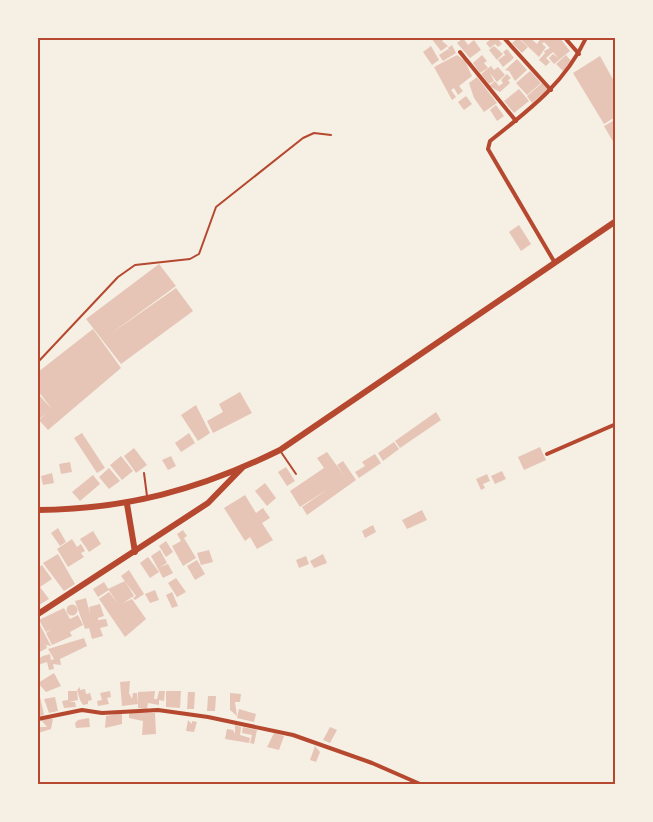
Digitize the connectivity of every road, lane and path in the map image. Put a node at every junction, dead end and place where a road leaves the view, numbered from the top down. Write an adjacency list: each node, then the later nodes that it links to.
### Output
1 (504, 38): 6 (street)
2 (565, 38): 5 (street)
3 (586, 38): 5 (street)
4 (460, 52): 7 (street)
5 (579, 54): 6 (street)
6 (551, 90): 7 (street)
7 (516, 121): 10 (street)
8 (331, 135): 11 (lane)
9 (615, 221): 10 (main road)
10 (555, 263): 13 (main road)
11 (38, 363)
12 (615, 424): 14 (street)
13 (280, 450): 15 (main road); 17 (lane)
14 (547, 454)
15 (242, 468): 18 (main road); 21 (main road)
16 (144, 473): 18 (lane)
17 (296, 474)
18 (147, 499): 19 (main road)
19 (127, 504): 20 (main road); 21 (main road)
20 (38, 510)
21 (135, 552): 22 (main road)
22 (38, 614)
23 (38, 719): 24 (street)
24 (420, 784)

